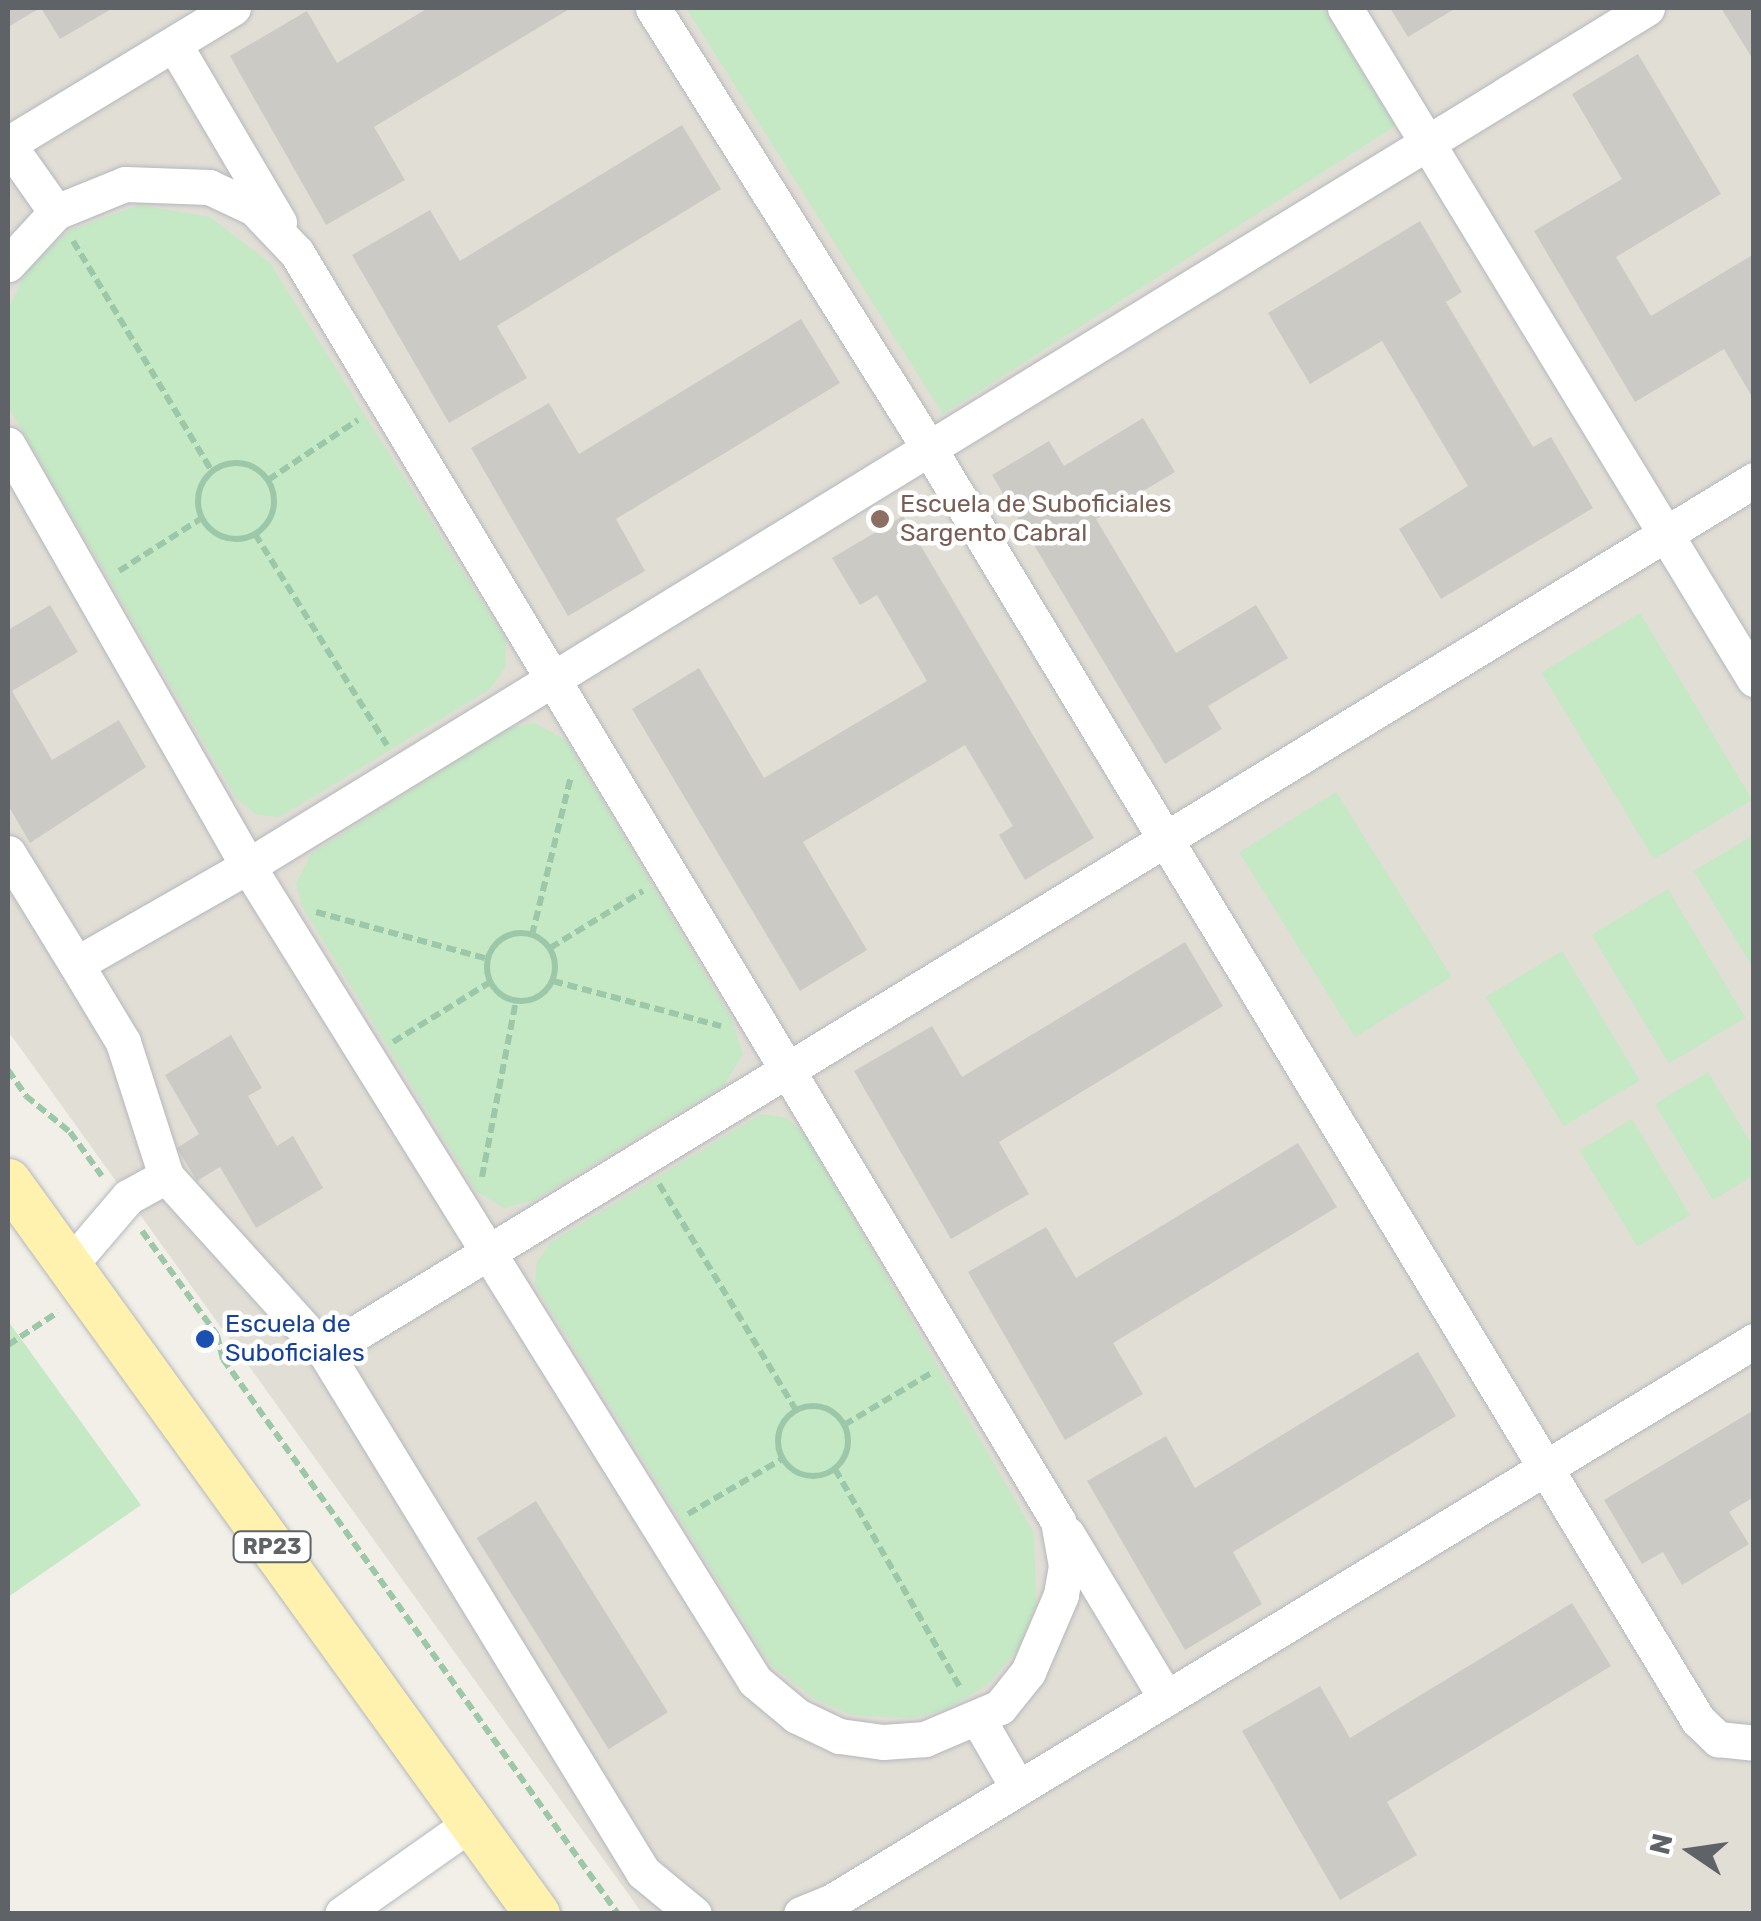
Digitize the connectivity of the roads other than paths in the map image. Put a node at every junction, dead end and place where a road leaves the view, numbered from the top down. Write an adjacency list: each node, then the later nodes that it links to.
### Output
1 (233, 8): 5 (street)
2 (654, 8): 12 (street)
3 (1346, 8): 6 (street)
4 (1647, 8): 6 (street)
5 (174, 44): 7 (street); 9 (street)
6 (1425, 138): 12 (street); 14 (street)
7 (8, 144): 8 (street)
8 (56, 212): 9 (street); 10 (street)
9 (298, 253): 16 (street)
10 (8, 264)
11 (8, 445): 19 (street)
12 (927, 446): 16 (street); 17 (street)
13 (1754, 480): 14 (street)
14 (1666, 534): 15 (street); 17 (street)
15 (1754, 679)
16 (553, 680): 19 (street); 21 (street)
17 (1166, 842): 21 (street); 28 (street)
18 (8, 853): 20 (street)
19 (248, 866): 20 (street); 24 (street)
20 (76, 964): 22 (street)
21 (790, 1073): 24 (street); 29 (street)
22 (166, 1176): 25 (street); 27 (street)
23 (8, 1180): 25 (main road, RP23)
24 (482, 1242): 27 (street); 31 (street)
25 (79, 1279): 34 (main road, RP23)
26 (1754, 1340): 28 (street)
27 (325, 1352): 37 (street)
28 (1545, 1467): 30 (street); 32 (street)
29 (1058, 1520): 30 (street); 31 (street)
30 (1166, 1698): 33 (street)
31 (978, 1718): 33 (street)
32 (1754, 1743)
33 (1018, 1788): 38 (street)
34 (472, 1822): 35 (street); 36 (main road, RP23)
35 (342, 1914)
36 (537, 1914)
37 (694, 1914)
38 (801, 1914)

